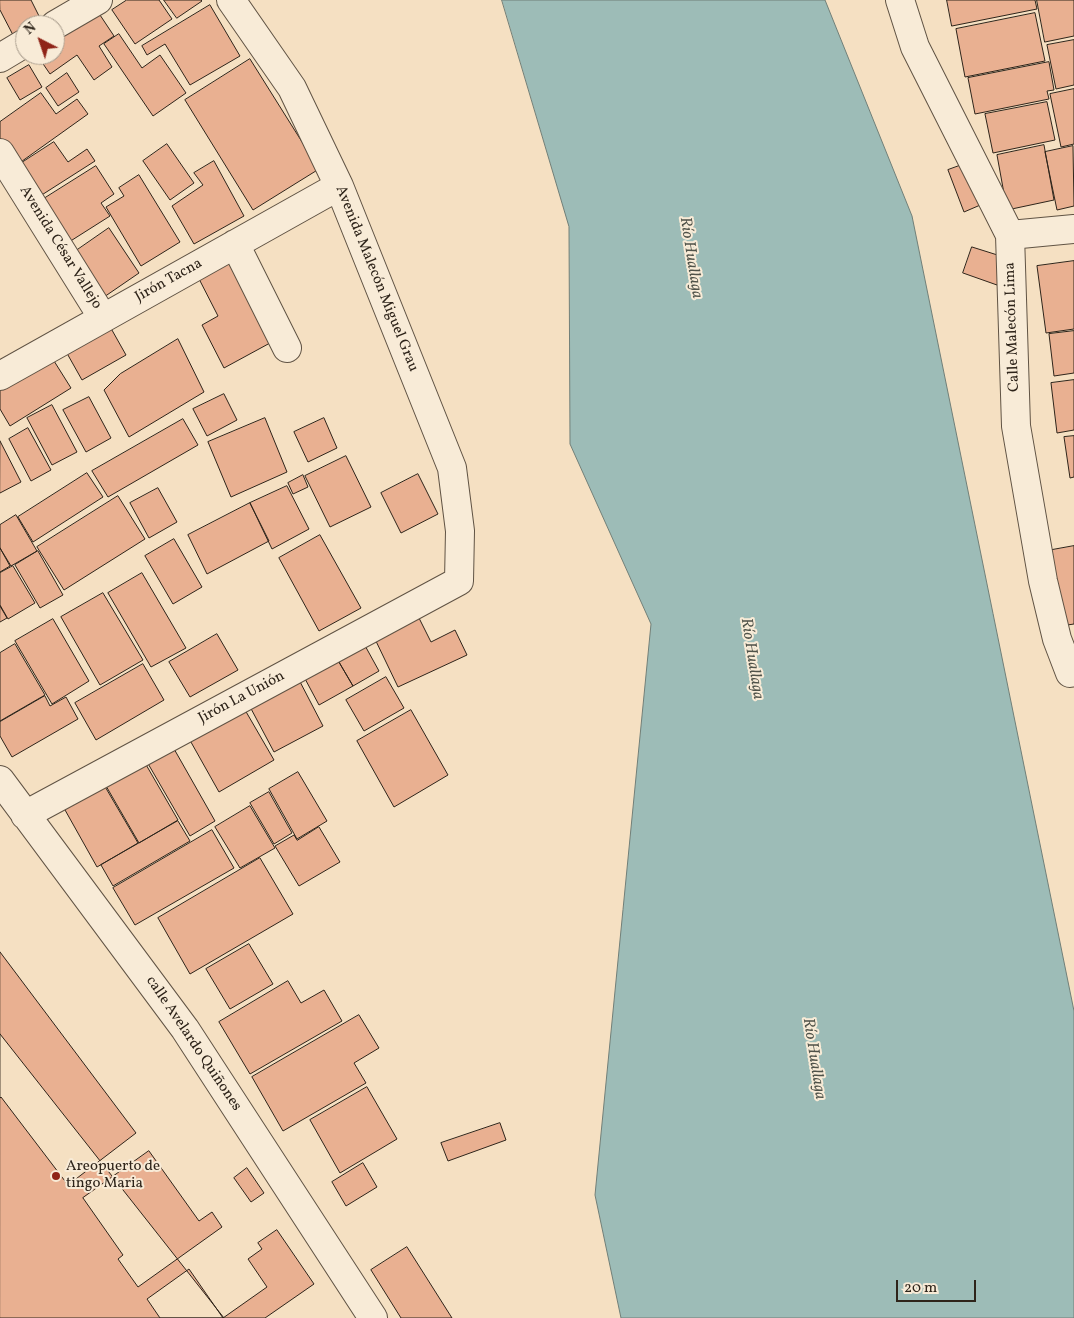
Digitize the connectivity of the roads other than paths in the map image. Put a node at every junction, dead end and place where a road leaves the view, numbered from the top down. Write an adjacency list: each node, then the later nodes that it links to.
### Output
1 (98, 0): 4 (street)
2 (231, 0): 8 (street, Avenida Malecón Miguel Grau)
3 (900, 0): 10 (street, Calle Malecón Lima)
4 (65, 19)
5 (15, 49): 6 (street)
6 (0, 58)
7 (0, 153): 12 (street, Avenida César Vallejo)
8 (339, 186): 11 (street, Jirón Tacna); 15 (street, Avenida Malecón Miguel Grau)
9 (1074, 229): 10 (street)
10 (1010, 235): 16 (street, Calle Malecón Lima)
11 (235, 244): 12 (street, Jirón Tacna); 13 (street)
12 (103, 318): 14 (street, Jirón Tacna)
13 (287, 348)
14 (0, 376)
15 (459, 581): 18 (street, Jirón La Unión)
16 (1072, 673)
17 (0, 780): 18 (street, calle Avelardo Quiñones)
18 (25, 815): 19 (street, calle Avelardo Quiñones)
19 (373, 1318)

